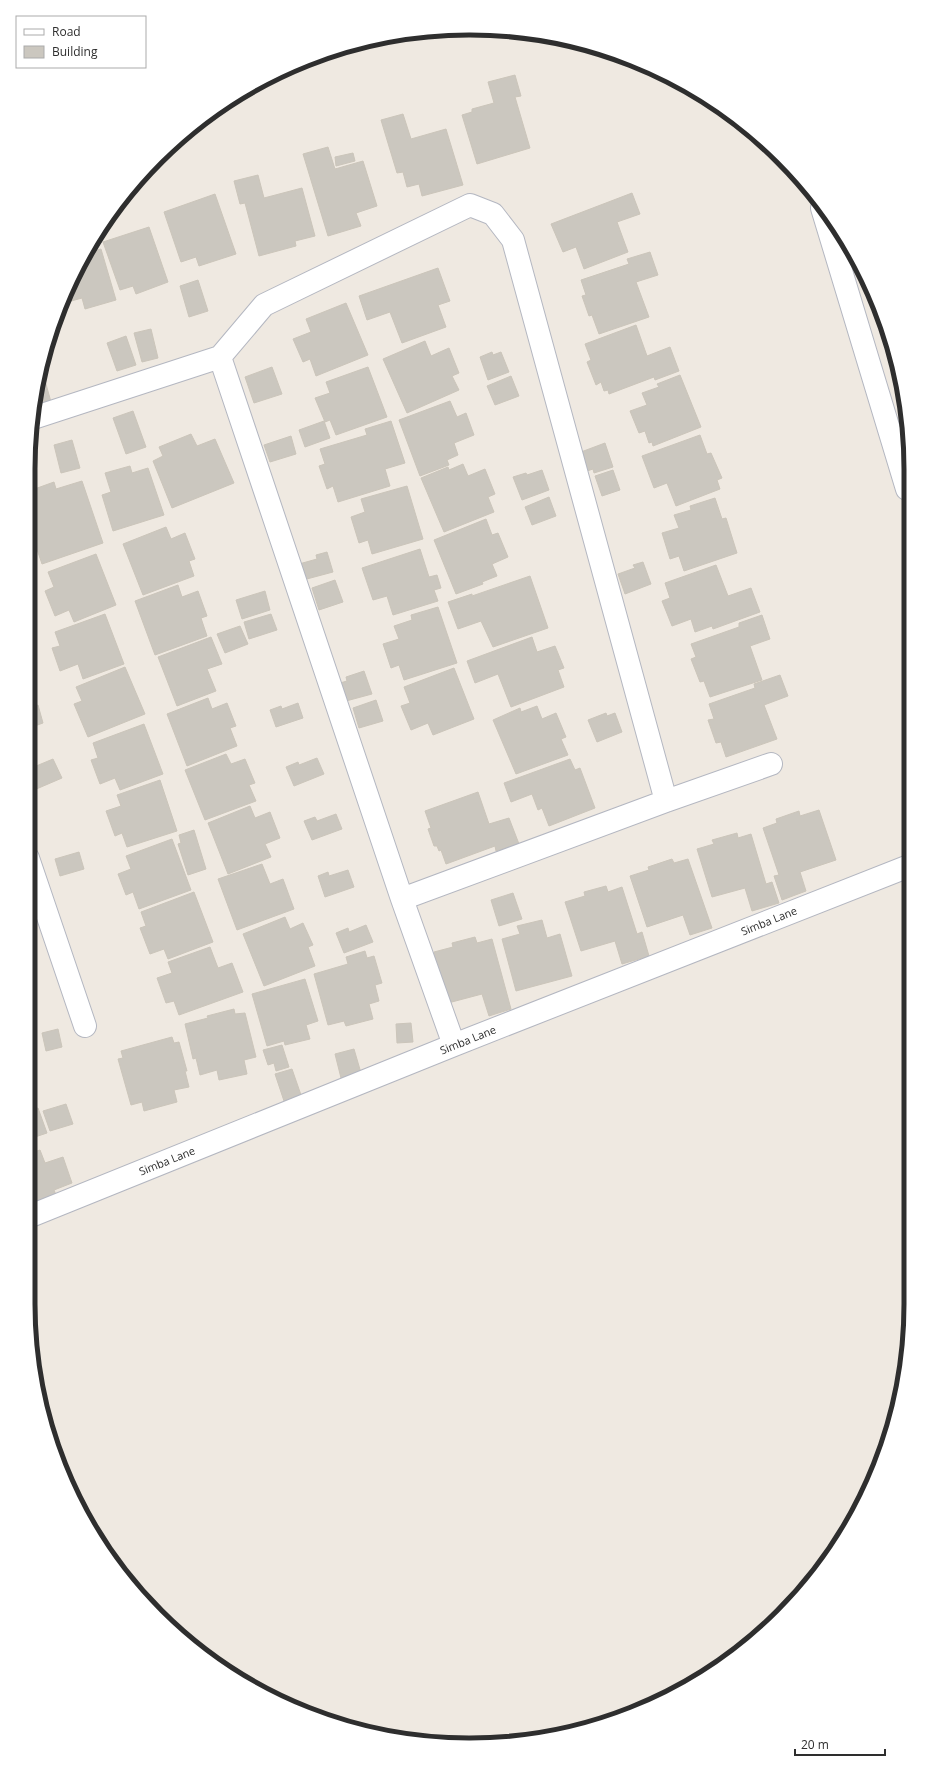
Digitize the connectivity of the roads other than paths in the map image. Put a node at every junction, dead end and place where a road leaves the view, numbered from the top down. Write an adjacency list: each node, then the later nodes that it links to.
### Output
1 (826, 221): 4 (street)
2 (220, 357): 3 (street); 6 (street); 9 (street)
3 (39, 416)
4 (904, 479)
5 (771, 764): 6 (street)
6 (666, 801): 9 (street)
7 (904, 868): 11 (street, Simba Lane)
8 (35, 879): 10 (street)
9 (402, 899): 11 (street)
10 (85, 1026)
11 (454, 1045): 12 (street, Simba Lane)
12 (35, 1214)

